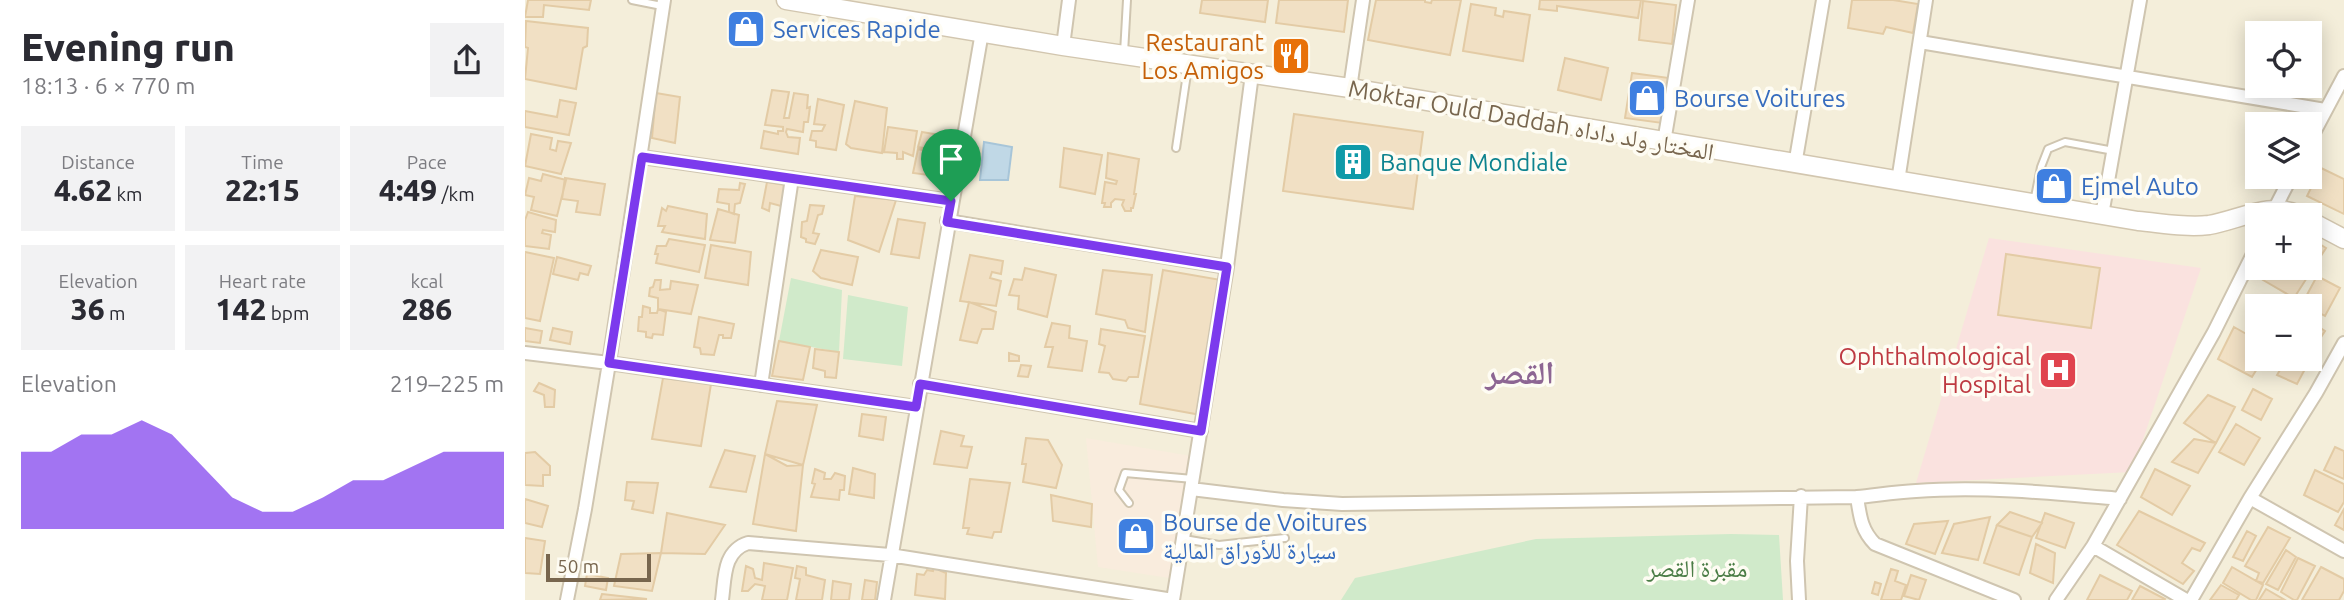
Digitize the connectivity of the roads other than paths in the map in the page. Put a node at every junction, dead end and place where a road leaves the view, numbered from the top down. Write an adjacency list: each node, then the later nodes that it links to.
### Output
1 (632, 0): 10 (lane)
2 (786, 0): 11 (main road, Moktar Ould Daddah المختار ولد داداه)
3 (1069, 0): 13 (street)
4 (1127, 0): 14 (lane)
5 (1363, 0): 19 (street)
6 (1688, 0): 22 (street)
7 (1823, 0): 26 (street)
8 (1926, 0): 12 (street)
9 (2140, 0): 18 (street)
10 (664, 3): 25 (street)
11 (982, 33): 13 (main road, Moktar Ould Daddah المختار ولد داداه); 29 (street)
12 (1920, 42): 18 (street); 28 (street)
13 (1063, 46): 14 (main road, Moktar Ould Daddah المختار ولد داداه)
14 (1124, 55): 15 (main road, Moktar Ould Daddah المختار ولد داداه)
15 (1188, 65): 16 (main road, Moktar Ould Daddah المختار ولد داداه); 23 (lane)
16 (1252, 75): 19 (main road, Moktar Ould Daddah المختار ولد داداه); 36 (street)
17 (2344, 76): 20 (street)
18 (2127, 78): 20 (street); 24 (street)
19 (1350, 88): 22 (main road, Moktar Ould Daddah المختار ولد داداه)
20 (2326, 110): 21 (street)
21 (2322, 118)
22 (1664, 142): 26 (main road, Moktar Ould Daddah المختار ولد داداه)
23 (1176, 148)
24 (2114, 151): 30 (lane); 31 (street)
25 (642, 157): 27 (street); 40 (street)
26 (1795, 165): 28 (main road, Moktar Ould Daddah المختار ولد داداه)
27 (792, 178): 29 (street); 42 (street)
28 (1899, 181): 30 (main road, Moktar Ould Daddah المختار ولد داداه)
29 (951, 201): 33 (street)
30 (2034, 204): 31 (main road, Moktar Ould Daddah المختار ولد داداه)
31 (2102, 215): 32 (main road, Moktar Ould Daddah المختار ولد داداه)
32 (2245, 217)
33 (947, 222): 36 (street); 41 (street)
34 (2322, 227): 35 (main road)
35 (2344, 239)
36 (1227, 267): 44 (street)
37 (2245, 270): 49 (street)
38 (2344, 344): 48 (street)
39 (525, 353): 40 (street)
40 (609, 363): 42 (street); 56 (street)
41 (920, 384): 43 (street); 44 (street)
42 (761, 385): 43 (street)
43 (916, 407): 55 (street)
44 (1201, 431): 45 (street)
45 (1192, 484): 46 (street); 50 (lane); 52 (street)
46 (1801, 496): 47 (street); 60 (street)
47 (1857, 496): 49 (street); 61 (street)
48 (2250, 498): 54 (street); 63 (street)
49 (2120, 499): 53 (street)
50 (1129, 503)
51 (1285, 538): 52 (lane)
52 (1184, 540): 59 (street)
53 (2093, 546): 62 (street); 63 (street)
54 (2344, 551)
55 (890, 555): 57 (street); 58 (street); 59 (street)
56 (567, 600)
57 (722, 600)
58 (884, 600)
59 (1173, 600)
60 (1800, 600)
61 (2014, 600)
62 (2056, 600)
63 (2189, 600)

